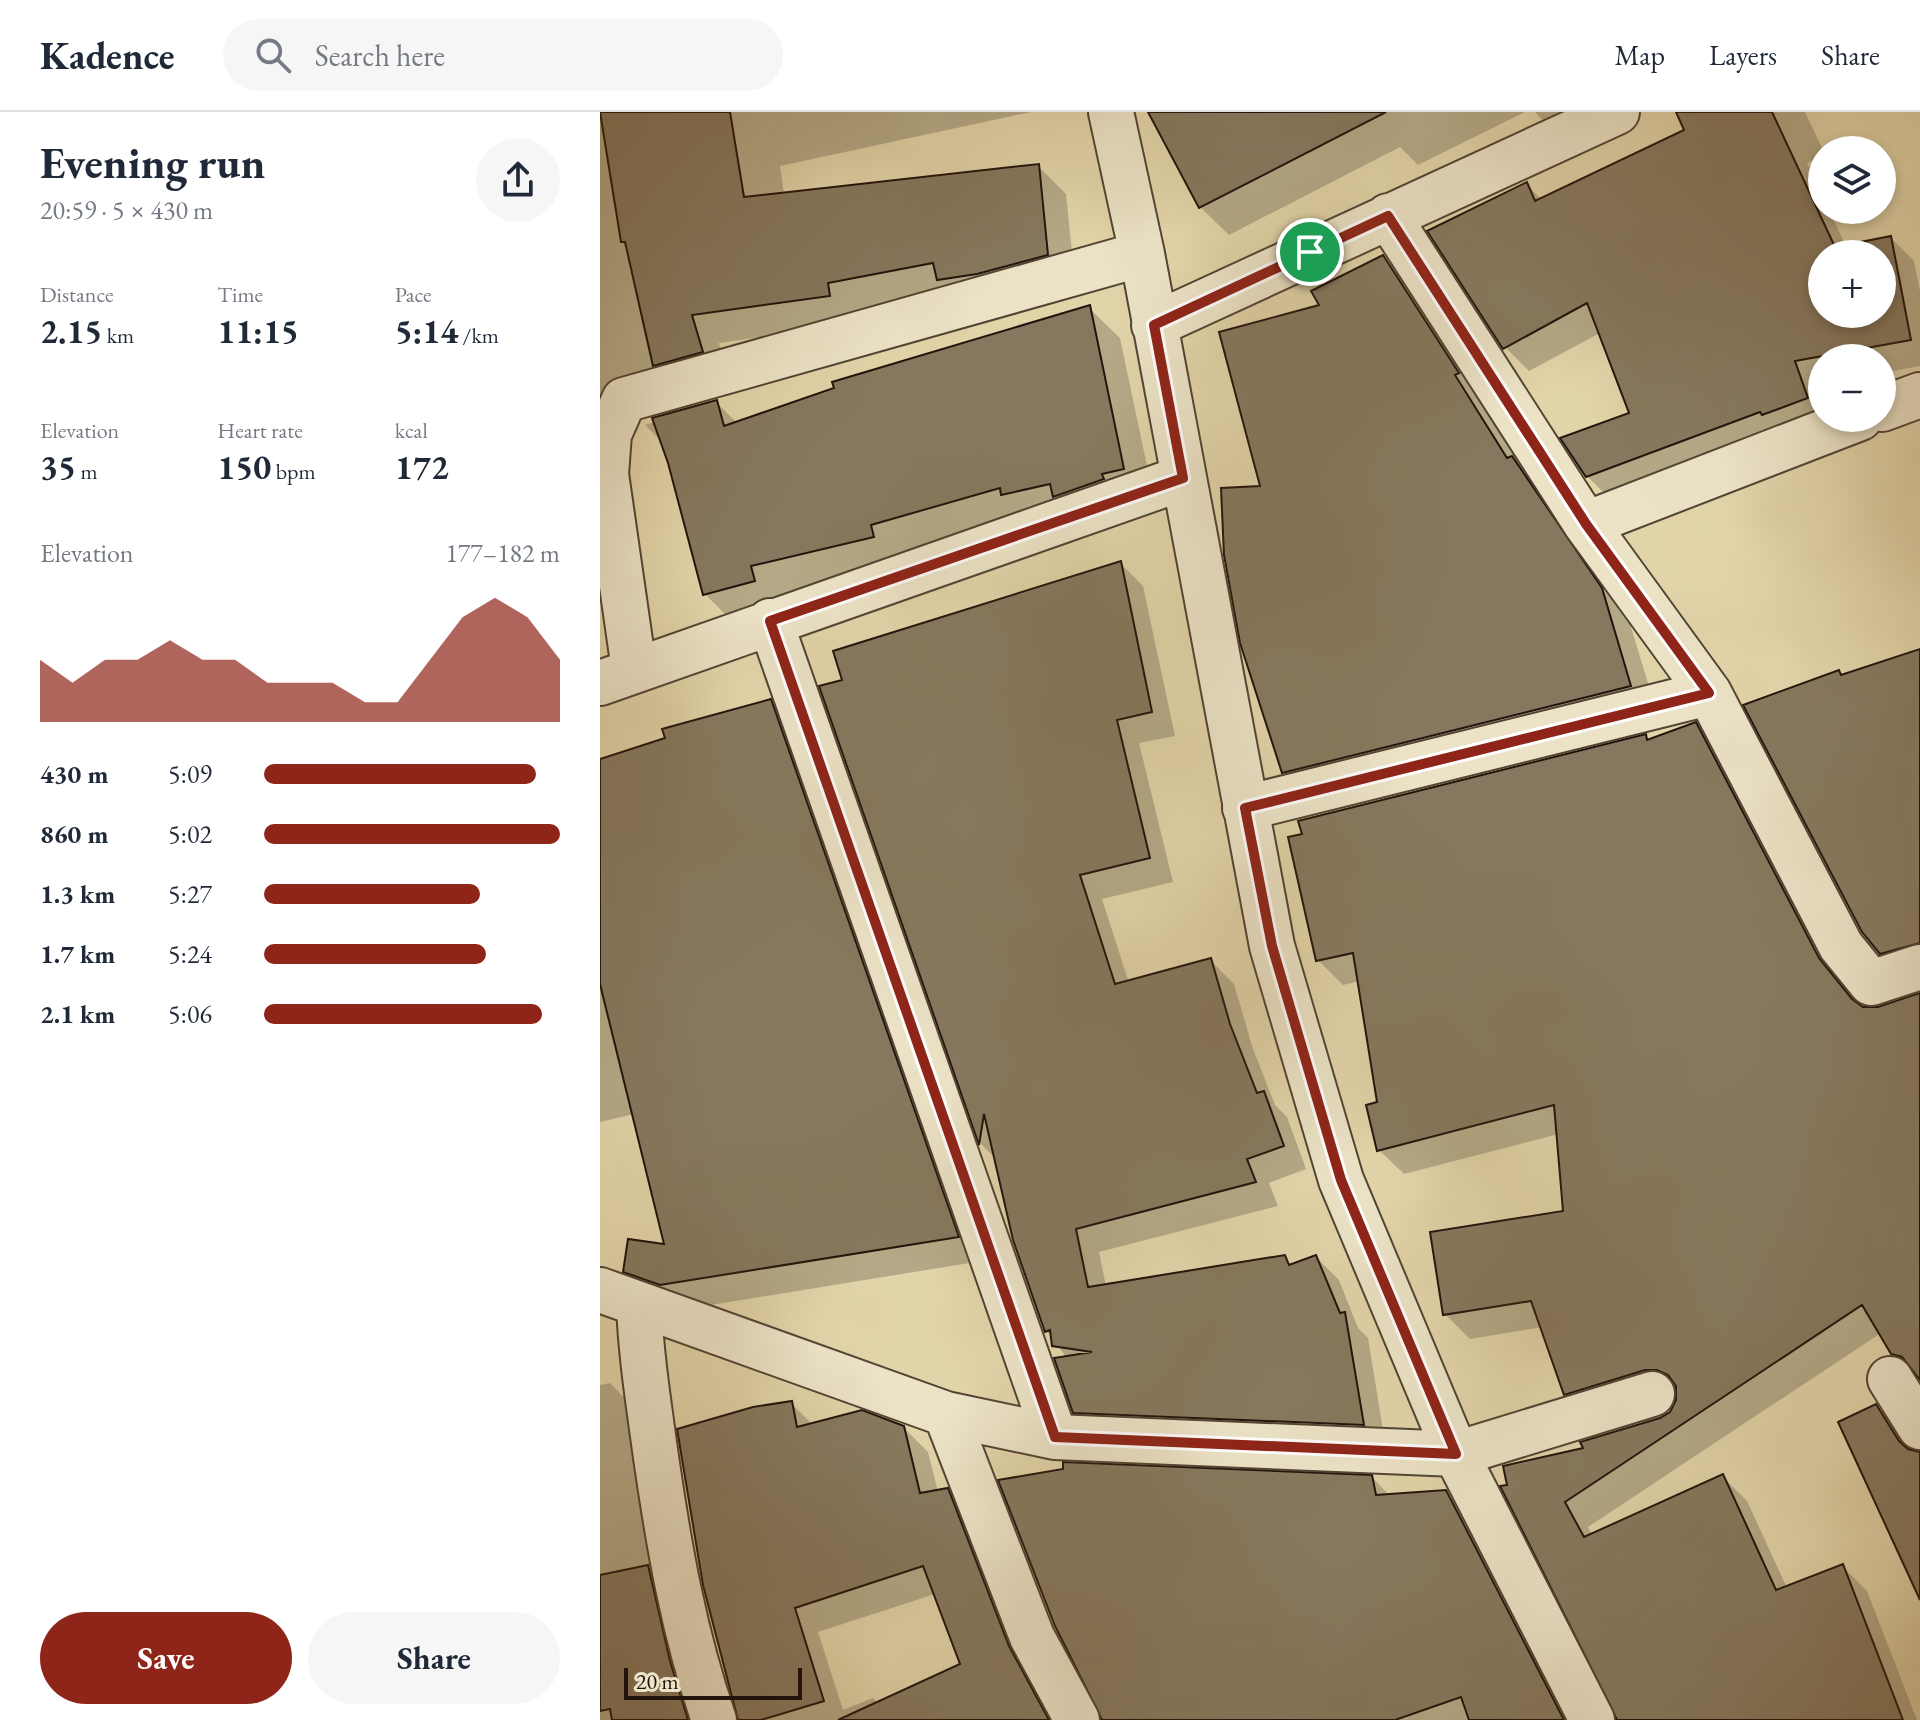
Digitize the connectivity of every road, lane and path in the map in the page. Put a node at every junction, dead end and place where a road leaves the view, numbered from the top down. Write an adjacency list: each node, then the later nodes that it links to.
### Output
1 (1111, 112): 4 (street)
2 (1617, 112): 3 (street)
3 (1388, 216): 5 (street); 10 (street)
4 (1142, 254): 5 (street); 12 (street)
5 (1154, 325): 9 (street)
6 (1920, 395): 7 (street)
7 (1896, 404)
8 (1824, 432): 10 (street)
9 (1183, 478): 11 (street); 14 (street)
10 (1586, 524): 13 (street)
11 (770, 621): 12 (street); 21 (street)
12 (617, 676)
13 (1709, 693): 14 (street); 15 (street)
14 (1245, 808): 22 (street)
15 (1920, 967)
16 (619, 1297): 19 (street); 23 (street)
17 (1890, 1379): 20 (street)
18 (1652, 1394): 22 (street)
19 (946, 1414): 21 (street); 24 (street)
20 (1920, 1427)
21 (1055, 1437): 22 (street)
22 (1456, 1454): 25 (street)
23 (714, 1720)
24 (1077, 1720)
25 (1592, 1720)

